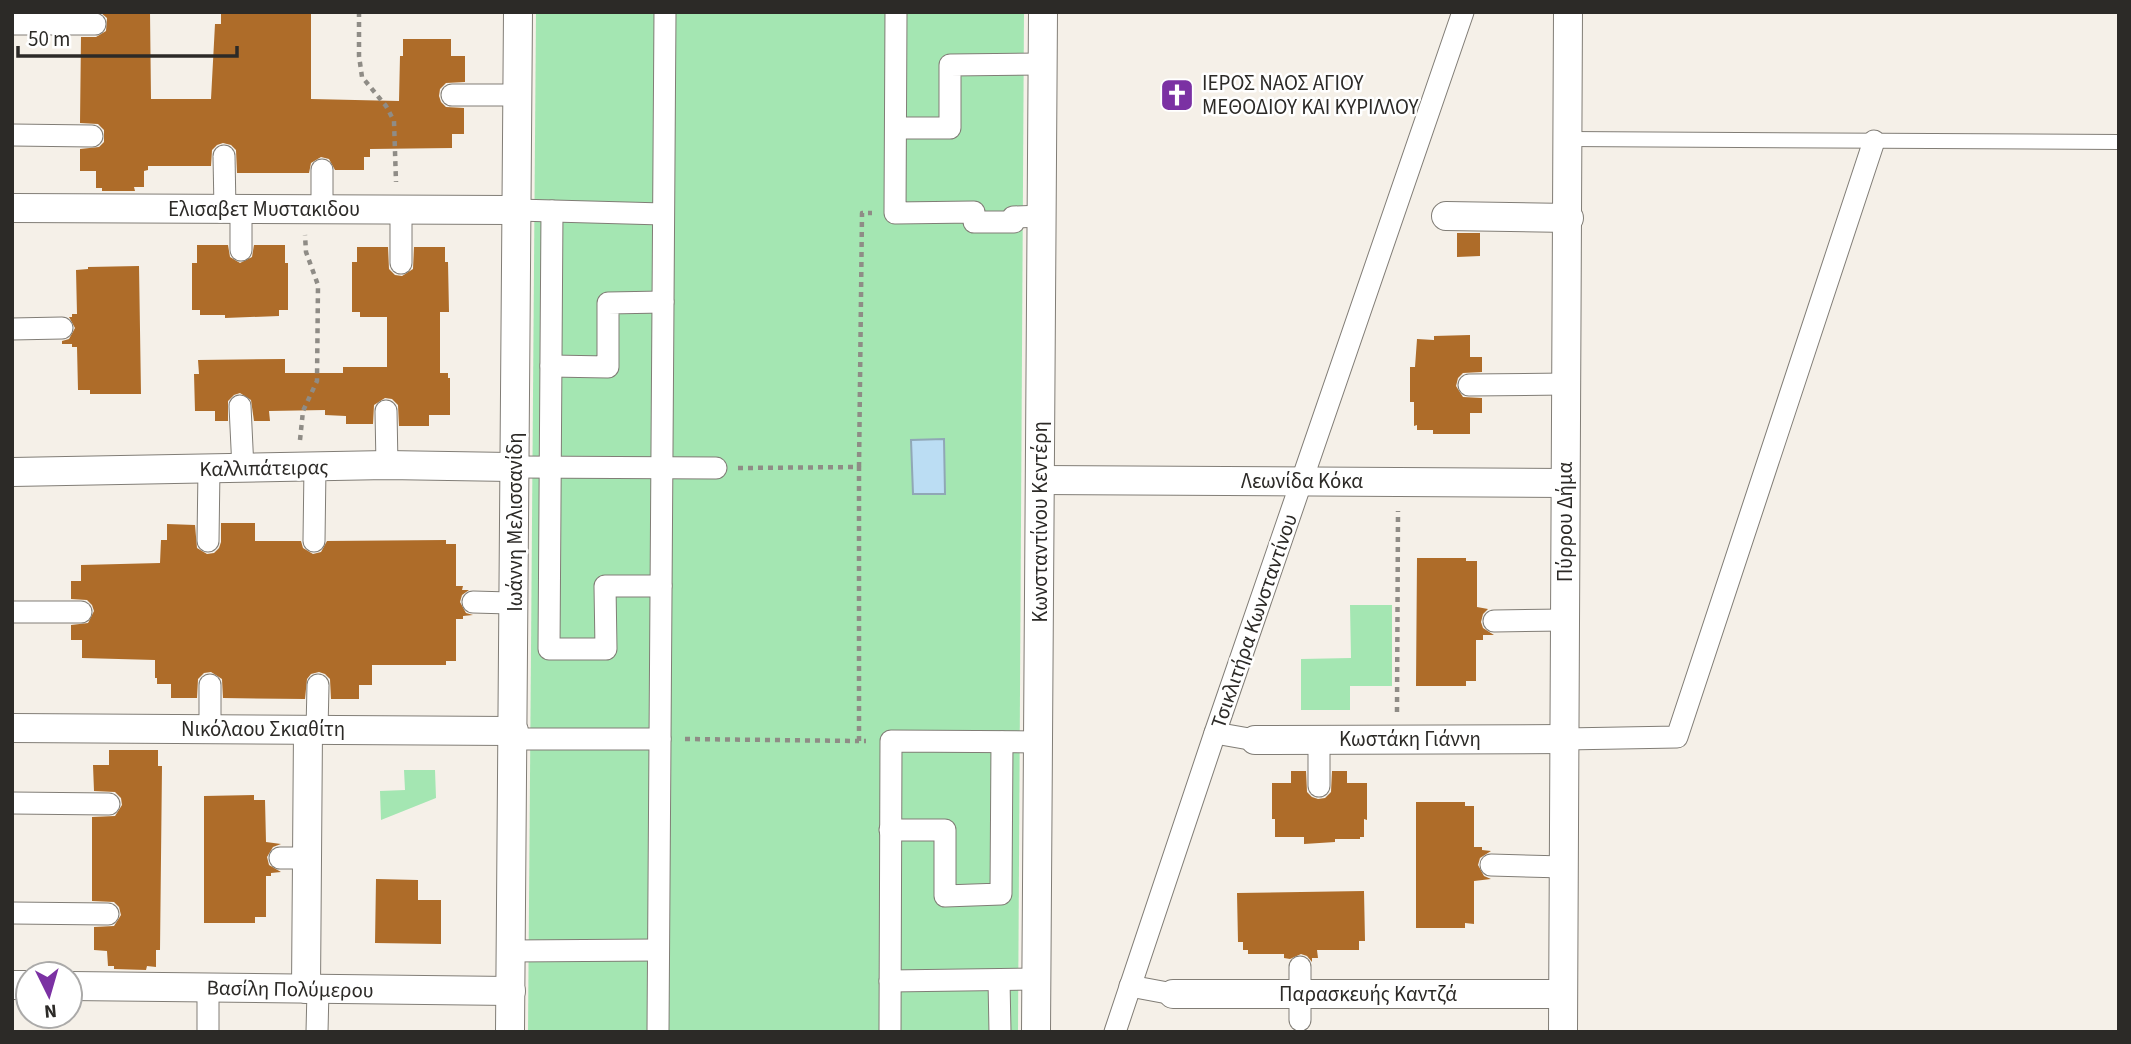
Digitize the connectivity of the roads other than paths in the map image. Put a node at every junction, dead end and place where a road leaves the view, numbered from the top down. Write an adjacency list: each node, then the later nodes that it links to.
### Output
1 (518, 12): 11 (street, Ιωάννη Μελισσανίδη)
2 (665, 12): 26 (street)
3 (896, 12): 12 (street)
4 (1043, 12): 9 (street, Κωνσταντίνου Κεντέρη)
5 (1463, 12): 50 (street, Τσικλιτήρα Κωνσταντίνου)
6 (1569, 12): 15 (street, Πύρρου Δήμα)
7 (12, 24): 8 (street)
8 (95, 24)
9 (1043, 64): 12 (street); 27 (street, Κωνσταντίνου Κεντέρη)
10 (452, 95): 11 (street)
11 (517, 95): 24 (street, Ιωάννη Μελισσανίδη)
12 (896, 128): 27 (street)
13 (12, 135): 14 (street)
14 (92, 136)
15 (1568, 139): 16 (lane); 29 (street, Πύρρου Δήμα)
16 (1874, 141): 17 (lane); 69 (street)
17 (2119, 142)
18 (224, 156): 21 (street)
19 (322, 170): 22 (street)
20 (12, 208): 21 (street, Ελισαβετ Μυστακιδου)
21 (233, 209): 22 (street, Ελισαβετ Μυστακιδου); 30 (street)
22 (314, 209): 23 (street, Ελισαβετ Μυστακιδου)
23 (399, 210): 24 (street, Ελισαβετ Μυστακιδου); 31 (street)
24 (517, 211): 25 (street); 42 (street, Ιωάννη Μελισσανίδη)
25 (552, 211): 26 (street); 35 (street)
26 (663, 214): 32 (street)
27 (1042, 216): 49 (street, Κωνσταντίνου Κεντέρη)
28 (1446, 216): 29 (street)
29 (1569, 218): 36 (street, Πύρρου Δήμα)
30 (241, 250)
31 (401, 263)
32 (663, 302): 35 (street); 44 (street)
33 (12, 328): 34 (street)
34 (62, 328)
35 (551, 366): 43 (street)
36 (1566, 384): 37 (street); 51 (street, Πύρρου Δήμα)
37 (1469, 385)
38 (240, 406): 47 (street)
39 (386, 411): 40 (street)
40 (387, 465): 41 (street, Καλλιπάτειρας); 42 (street, Καλλιπάτειρας)
41 (308, 467): 47 (street, Καλλιπάτειρας); 53 (street)
42 (516, 467): 43 (street); 56 (street, Ιωάννη Μελισσανίδη)
43 (551, 467): 44 (street); 54 (street)
44 (662, 468): 45 (street); 54 (street)
45 (716, 468)
46 (209, 469): 47 (street, Καλλιπάτειρας); 48 (street, Καλλιπάτειρας); 52 (street)
47 (243, 469)
48 (12, 472)
49 (1040, 480): 50 (street, Λεωνίδα Κόκα); 73 (street, Κωνσταντίνου Κεντέρη)
50 (1302, 482): 51 (street, Λεωνίδα Κόκα); 66 (street, Τσικλιτήρα Κωνσταντίνου)
51 (1564, 483): 59 (street, Πύρρου Δήμα)
52 (208, 541)
53 (314, 541)
54 (661, 586): 68 (street)
55 (473, 603): 56 (street)
56 (515, 603): 67 (street, Ιωάννη Μελισσανίδη)
57 (12, 612): 58 (street)
58 (81, 612)
59 (1564, 620): 60 (street); 69 (street, Πύρρου Δήμα)
60 (1494, 621)
61 (210, 685): 64 (street)
62 (318, 685): 65 (street)
63 (12, 728): 64 (street, Νικόλαου Σκιαθίτη)
64 (210, 729): 65 (street, Νικόλαου Σκιαθίτη)
65 (312, 730): 67 (street, Νικόλαου Σκιαθίτη); 90 (street)
66 (1215, 733): 70 (street); 88 (street, Τσικλιτήρα Κωνσταντίνου)
67 (514, 735): 68 (street); 83 (street, Ιωάννη Μελισσανίδη)
68 (660, 739): 82 (street)
69 (1565, 739): 71 (street, Κωστάκη Γιάννη); 79 (street, Πύρρου Δήμα)
70 (1255, 740): 71 (street, Κωστάκη Γιάννη)
71 (1319, 740): 74 (street)
72 (1002, 742): 73 (street); 77 (street); 77 (street)
73 (1038, 742): 84 (street, Κωνσταντίνου Κεντέρη)
74 (1319, 786)
75 (12, 803): 76 (street)
76 (109, 804)
77 (890, 830): 86 (street)
78 (1491, 865): 79 (street)
79 (1564, 867): 93 (street, Πύρρου Δήμα)
80 (12, 913): 81 (street)
81 (108, 914)
82 (658, 950): 83 (street); 97 (street)
83 (511, 951): 91 (street, Ιωάννη Μελισσανίδη)
84 (1037, 979): 85 (street); 100 (street, Κωνσταντίνου Κεντέρη)
85 (999, 980): 86 (street); 99 (street)
86 (890, 981): 98 (street)
87 (84, 986): 89 (street, Βασίλη Πολύμερου)
88 (1130, 986): 92 (street); 101 (street, Τσικλιτήρα Κωνσταντίνου)
89 (208, 988): 90 (street, Βασίλη Πολύμερου); 94 (street)
90 (312, 989): 91 (street, Βασίλη Πολύμερου); 95 (street)
91 (511, 991): 96 (street, Ιωάννη Μελισσανίδη)
92 (1173, 994): 93 (street, Παρασκευής Καντζά)
93 (1563, 994): 102 (street, Πύρρου Δήμα)
94 (208, 1032)
95 (317, 1032)
96 (510, 1032)
97 (658, 1032)
98 (890, 1032)
99 (1000, 1032)
100 (1036, 1032)
101 (1115, 1032)
102 (1563, 1032)

